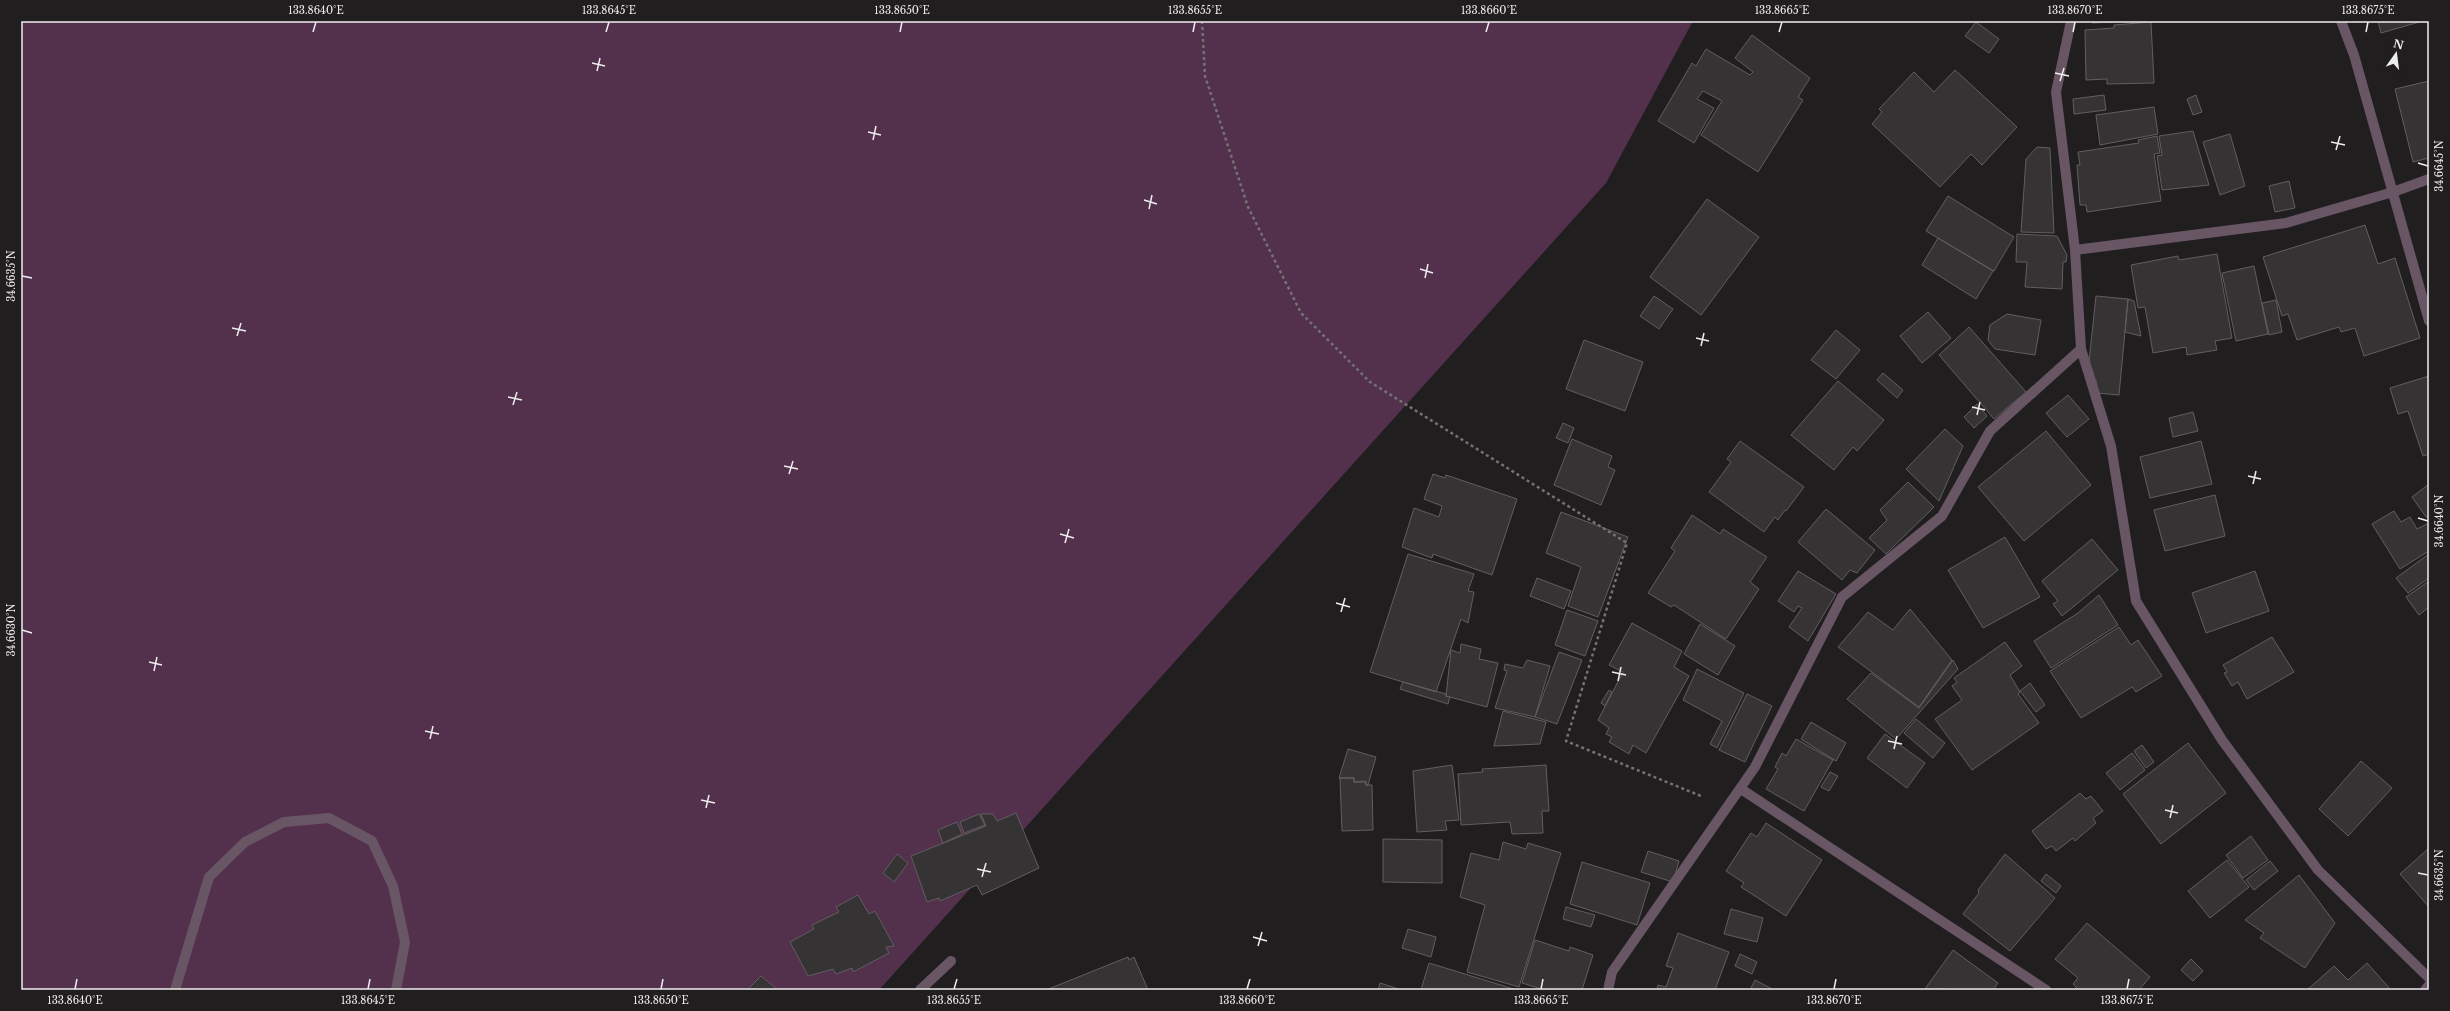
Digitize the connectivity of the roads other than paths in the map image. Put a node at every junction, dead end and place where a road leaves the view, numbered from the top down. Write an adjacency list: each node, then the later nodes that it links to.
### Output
1 (2071, 21): 5 (street)
2 (2341, 21): 4 (street)
3 (2429, 179): 4 (street)
4 (2393, 192): 5 (street); 6 (street)
5 (2075, 250): 7 (street)
6 (2429, 322)
7 (2081, 349): 8 (street); 10 (street)
8 (1741, 789): 15 (street); 16 (street)
9 (951, 961): 14 (street)
10 (2429, 978)
11 (2429, 985): 17 (street)
12 (175, 990): 13 (street)
13 (396, 990)
14 (920, 990)
15 (1608, 990)
16 (2046, 990)
17 (2425, 990)

